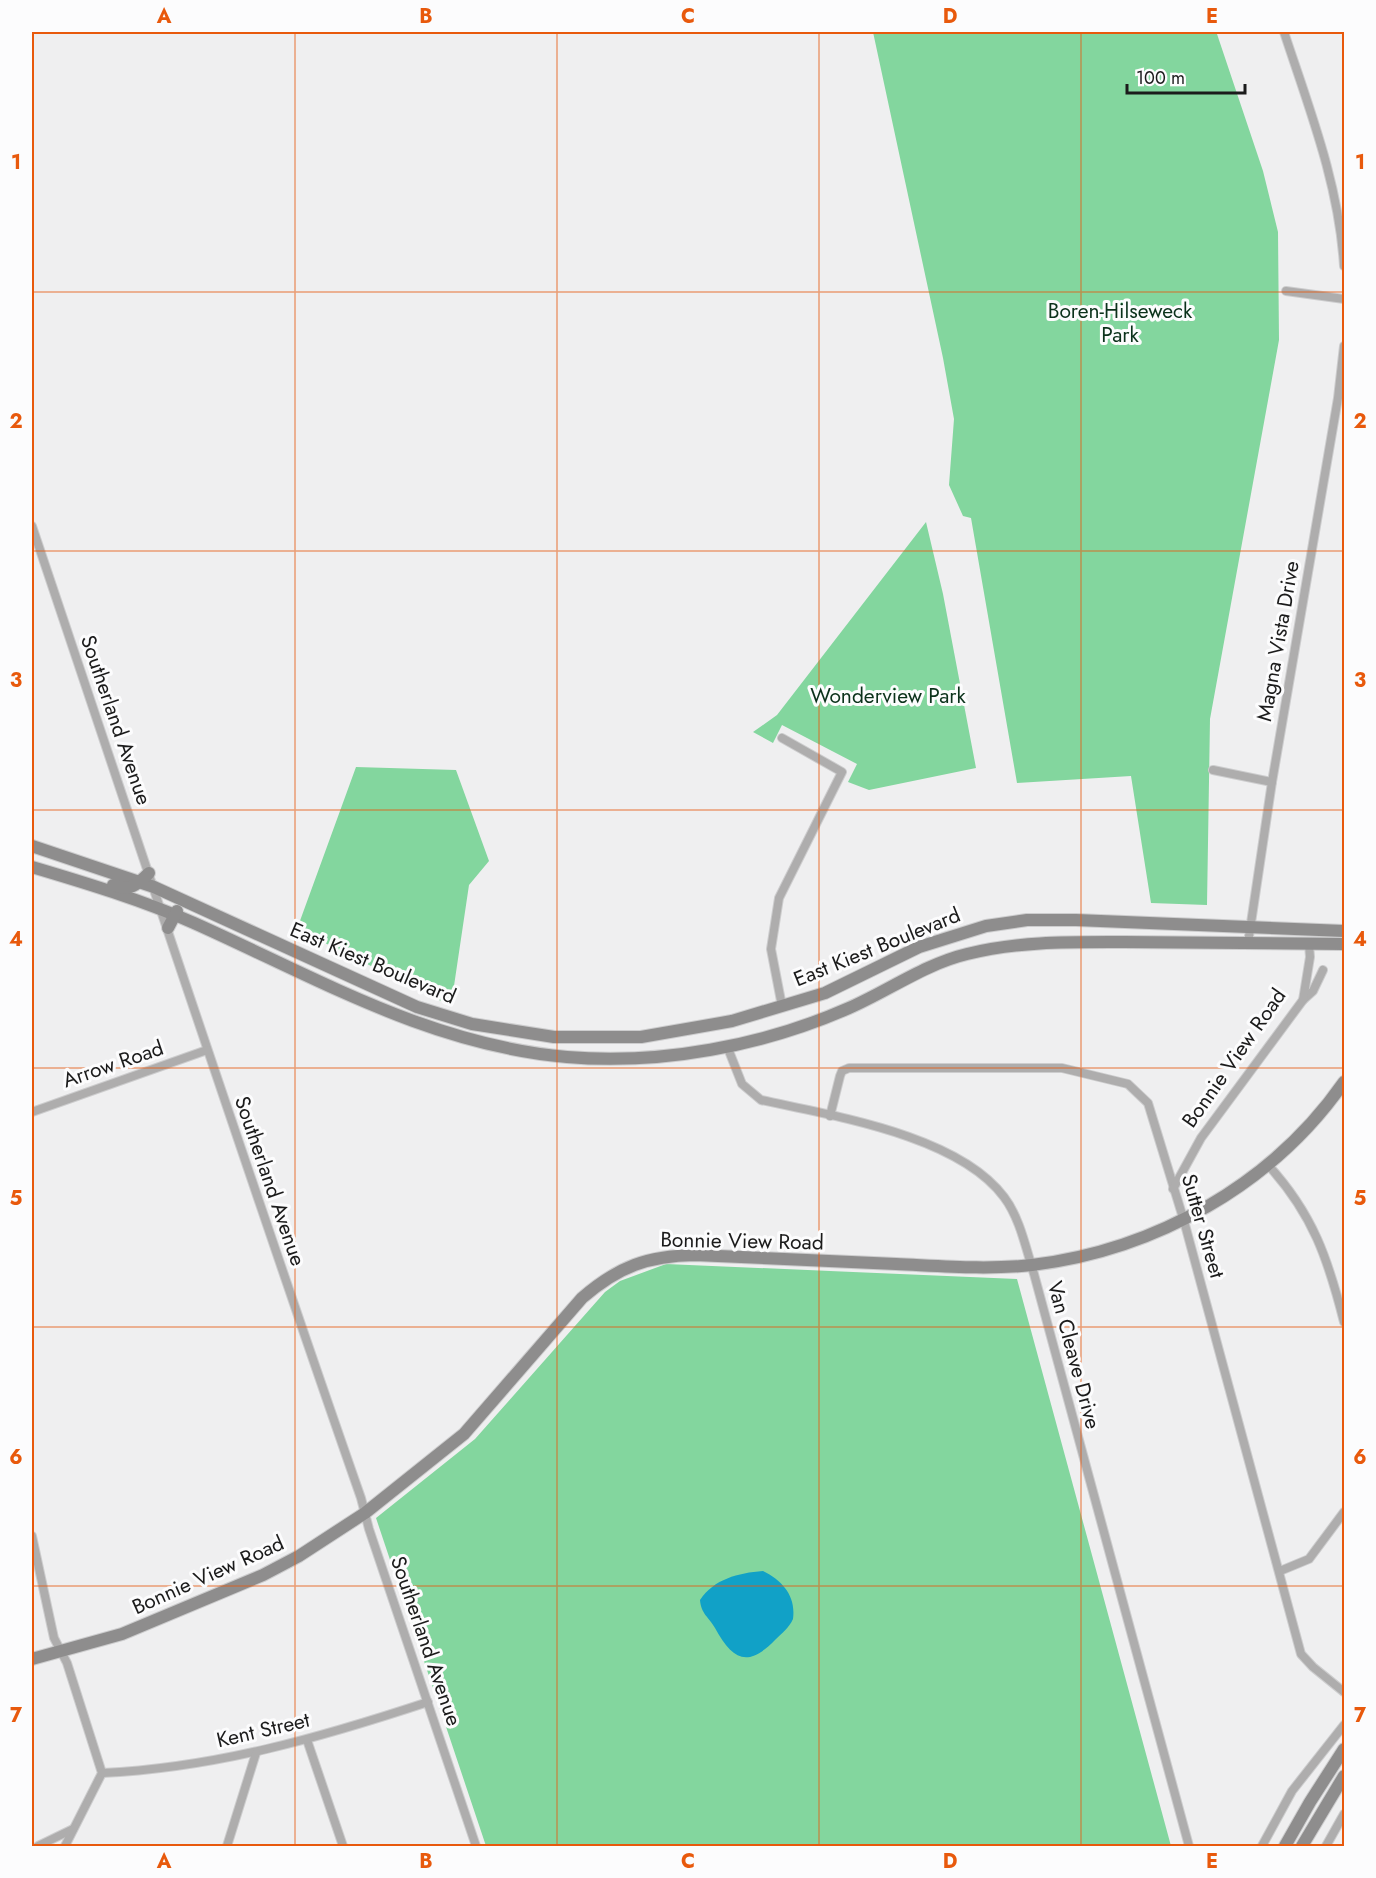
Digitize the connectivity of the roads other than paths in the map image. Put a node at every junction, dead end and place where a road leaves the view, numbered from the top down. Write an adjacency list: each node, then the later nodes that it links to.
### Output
1 (1284, 32): 2 (street)
2 (1344, 266)
3 (1286, 291): 4 (street)
4 (1344, 299)
5 (1344, 346): 9 (street, Magna Vista Drive)
6 (32, 526): 12 (street, Southerland Avenue)
7 (782, 738): 25 (street)
8 (1213, 770): 9 (street)
9 (1272, 782): 17 (street, Magna Vista Drive)
10 (32, 846): 12 (main road, East Kiest Boulevard)
11 (32, 867): 13 (main road, East Kiest Boulevard)
12 (145, 878): 13 (main road); 14 (main road, East Kiest Boulevard)
13 (80, 881): 15 (main road, East Kiest Boulevard)
14 (154, 887): 15 (street); 16 (main road, East Kiest Boulevard)
15 (168, 913): 16 (main road); 18 (main road); 27 (main road, East Kiest Boulevard)
16 (232, 923): 26 (main road, East Kiest Boulevard)
17 (1250, 927): 19 (main road, East Kiest Boulevard); 20 (street, Magna Vista Drive); 25 (main road, East Kiest Boulevard)
18 (168, 928): 29 (street, Southerland Avenue)
19 (1344, 931)
20 (1248, 943): 21 (main road, East Kiest Boulevard); 28 (main road, East Kiest Boulevard)
21 (1309, 944): 22 (main road, East Kiest Boulevard); 24 (street, Bonnie View Road)
22 (1344, 944)
23 (1323, 970): 24 (street)
24 (1303, 1000): 34 (street, Bonnie View Road)
25 (782, 1006): 26 (main road, East Kiest Boulevard)
26 (472, 1024): 27 (main road)
27 (468, 1040): 28 (main road, East Kiest Boulevard)
28 (727, 1046): 32 (street, Van Cleave Drive)
29 (207, 1050): 31 (street, Arrow Road); 40 (street, Southerland Avenue)
30 (1344, 1082): 33 (main road, Bonnie View Road)
31 (32, 1112)
32 (830, 1116): 34 (street, Sutter Street); 36 (street, Van Cleave Drive)
33 (1268, 1165): 35 (main road, Bonnie View Road); 37 (street)
34 (1173, 1189): 35 (street, Sutter Street)
35 (1184, 1221): 36 (main road, Bonnie View Road); 42 (street, Sutter Street)
36 (1031, 1265): 40 (main road, Bonnie View Road); 60 (street, Van Cleave Drive)
37 (1343, 1307): 38 (street)
38 (1344, 1322)
39 (1344, 1512): 42 (street)
40 (364, 1513): 43 (main road, Bonnie View Road); 46 (street, Southerland Avenue)
41 (32, 1536): 43 (street)
42 (1280, 1571): 45 (street, Sutter Street)
43 (62, 1652): 44 (main road, Bonnie View Road); 51 (street)
44 (32, 1659)
45 (1344, 1692)
46 (428, 1702): 48 (street, Kent Street); 59 (street, Southerland Avenue)
47 (1344, 1725): 61 (street)
48 (307, 1740): 50 (street, Kent Street); 58 (street)
49 (1344, 1749): 62 (main road)
50 (256, 1753): 51 (street, Kent Street); 57 (street)
51 (102, 1773): 54 (street)
52 (1344, 1776): 63 (main road)
53 (1344, 1814): 64 (street)
54 (74, 1829): 55 (street); 56 (street)
55 (38, 1846)
56 (65, 1846)
57 (227, 1846)
58 (343, 1846)
59 (476, 1846)
60 (1189, 1846)
61 (1262, 1846)
62 (1285, 1846)
63 (1302, 1846)
64 (1326, 1846)

